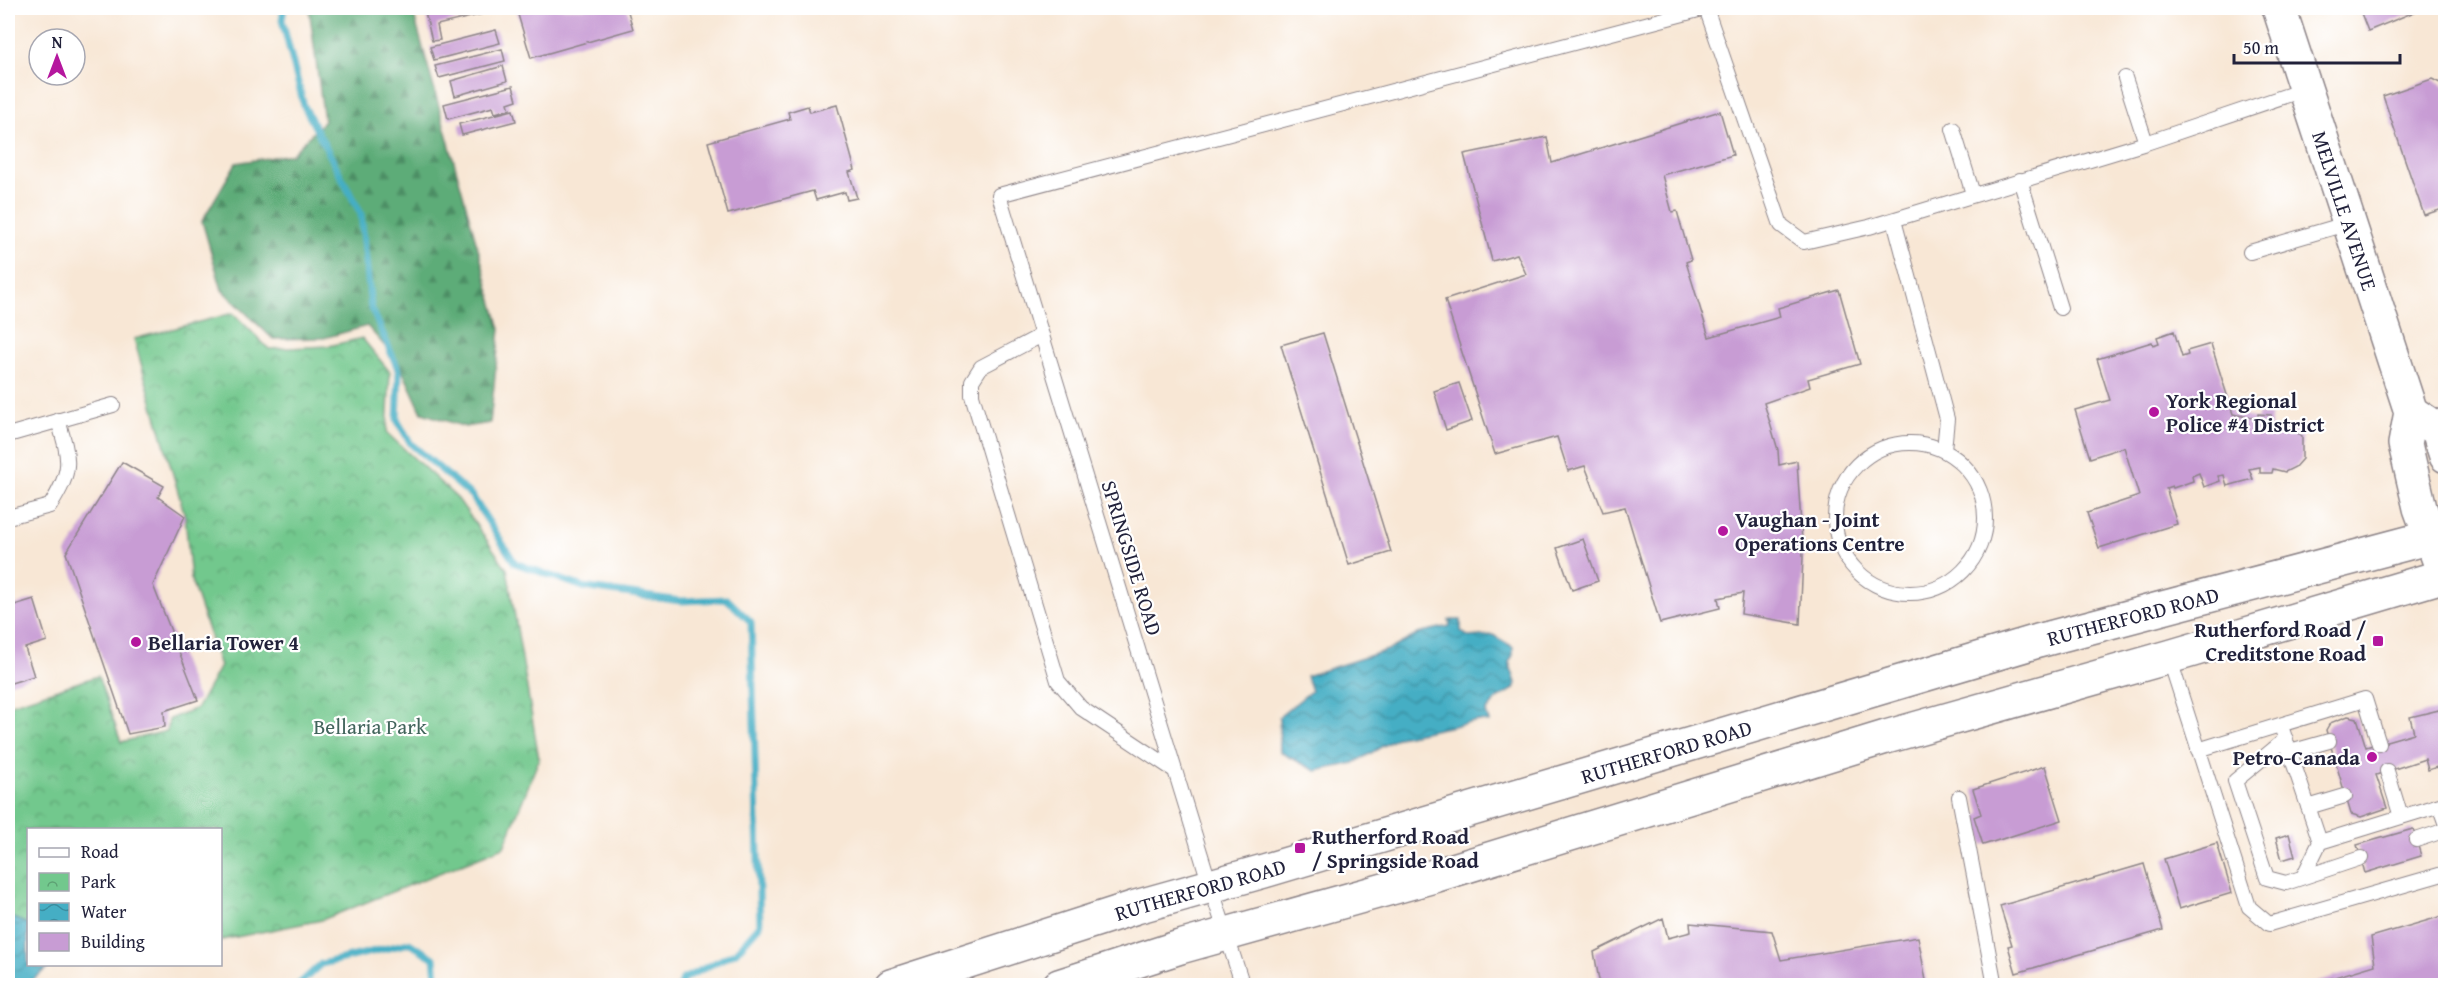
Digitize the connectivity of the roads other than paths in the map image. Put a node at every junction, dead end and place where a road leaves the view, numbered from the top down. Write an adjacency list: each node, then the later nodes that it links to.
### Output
1 (2279, 8): 3 (main road, MELVILLE AVENUE)
2 (2125, 78): 5 (lane)
3 (2306, 89): 5 (lane); 9 (main road, MELVILLE AVENUE)
4 (1953, 129): 7 (lane)
5 (2146, 143): 6 (lane)
6 (2020, 180): 7 (lane); 11 (lane)
7 (1972, 194): 8 (lane)
8 (1894, 220): 12 (lane, SPRINGSIDE ROAD); 17 (lane)
9 (2349, 223): 10 (lane); 14 (main road, MELVILLE AVENUE)
10 (2250, 252)
11 (2060, 308)
12 (1042, 335): 28 (lane, SPRINGSIDE ROAD); 28 (lane)
13 (113, 405): 15 (lane)
14 (2410, 412): 18 (main road); 20 (main road, MELVILLE AVENUE)
15 (58, 420): 16 (lane); 19 (lane)
16 (8, 435)
17 (1944, 450): 17 (lane)
18 (2445, 456)
19 (8, 518)
20 (2438, 536): 21 (main road, MELVILLE AVENUE); 41 (main road, RUTHERFORD ROAD)
21 (2445, 577): 22 (main road)
22 (2169, 657): 27 (lane); 42 (main road)
23 (2280, 725): 25 (lane); 26 (lane); 27 (lane)
24 (2329, 741): 26 (lane)
25 (2379, 744)
26 (2288, 746): 32 (lane); 40 (lane)
27 (2198, 750): 39 (lane)
28 (1174, 770): 41 (lane, SPRINGSIDE ROAD)
29 (2386, 780): 33 (lane)
30 (2345, 796): 32 (lane)
31 (1959, 797): 46 (lane)
32 (2308, 807): 37 (lane)
33 (2401, 817): 34 (lane); 37 (lane)
34 (2445, 822)
35 (2445, 830): 36 (lane)
36 (2416, 840)
37 (2320, 842): 40 (lane)
38 (2361, 858): 40 (lane)
39 (2445, 873)
40 (2303, 877)
41 (1210, 885): 42 (lane, SPRINGSIDE ROAD); 43 (main road, RUTHERFORD ROAD)
42 (1225, 934): 44 (main road); 45 (lane, SPRINGSIDE ROAD)
43 (891, 986)
44 (1059, 986)
45 (1243, 986)
46 (1995, 986)

